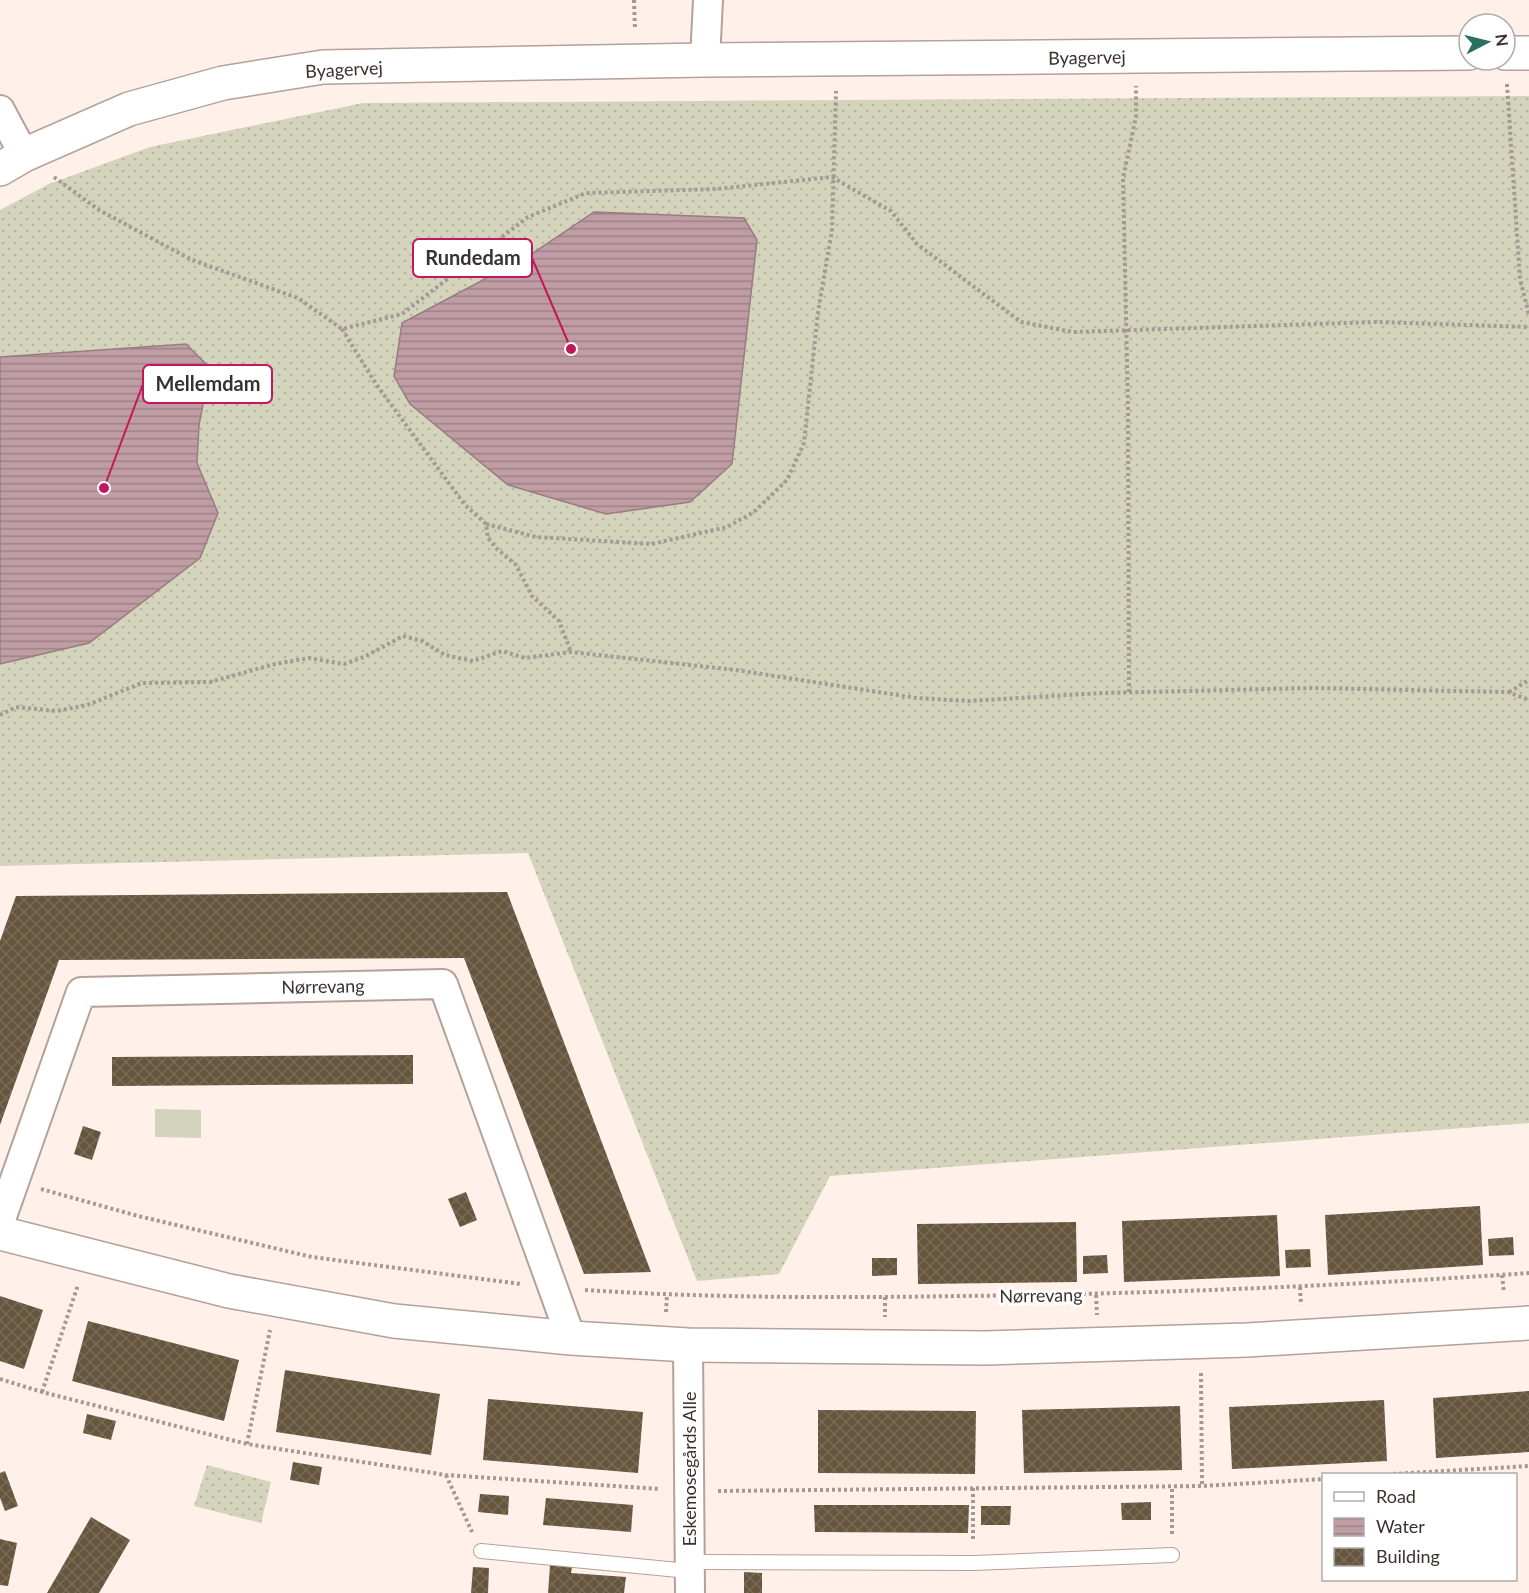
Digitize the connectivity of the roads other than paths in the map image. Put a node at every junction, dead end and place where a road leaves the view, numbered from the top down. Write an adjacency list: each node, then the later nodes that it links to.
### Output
1 (708, 0): 3 (street)
2 (1457, 53): 3 (street, Byagervej)
3 (705, 60): 5 (street, Byagervej)
4 (0, 110): 5 (street)
5 (12, 162)
6 (0, 1222): 9 (street, Nørrevang)
7 (0, 1233): 9 (street)
8 (1529, 1323): 10 (street)
9 (571, 1338): 10 (street)
10 (688, 1345): 13 (street, Eskemosegårds Alle)
11 (481, 1551): 13 (lane)
12 (1172, 1555): 13 (lane)
13 (690, 1575)

